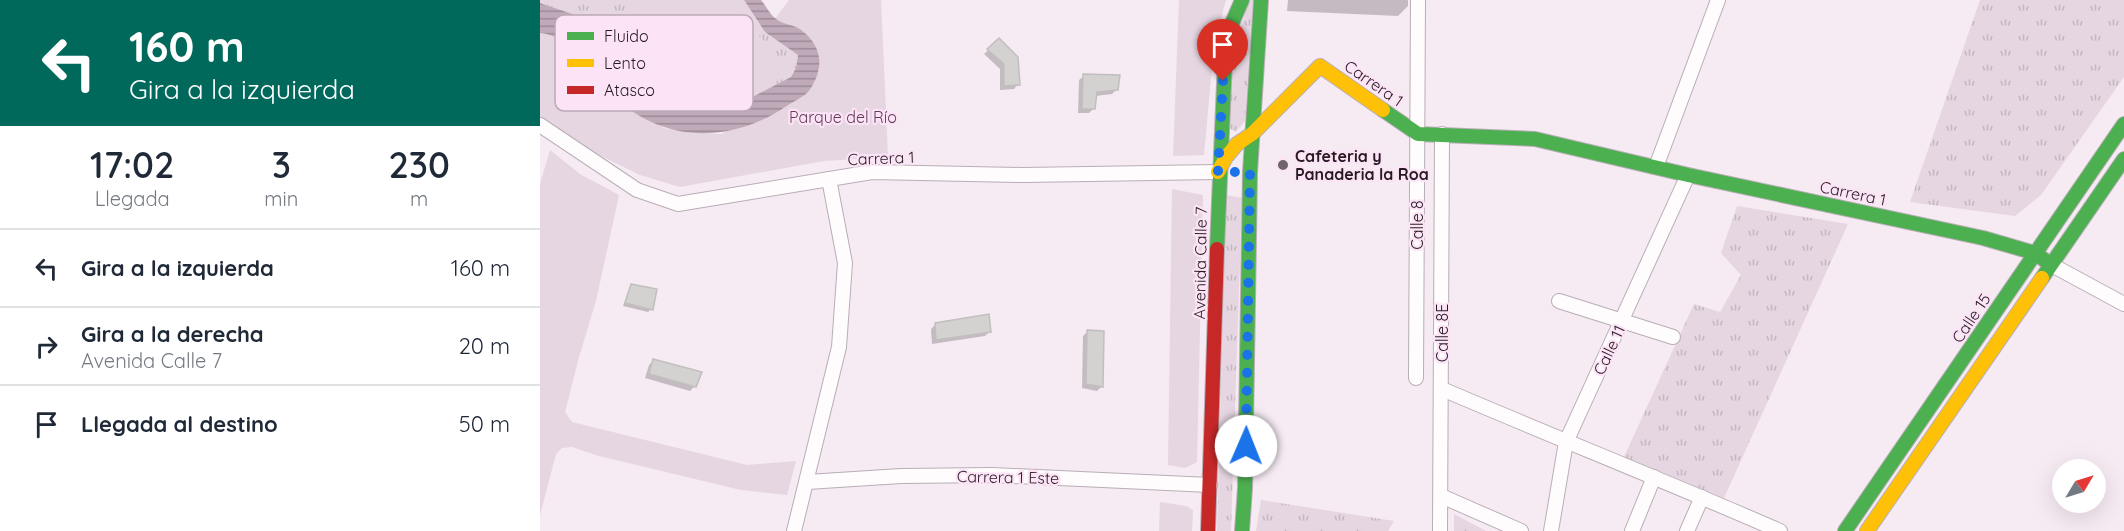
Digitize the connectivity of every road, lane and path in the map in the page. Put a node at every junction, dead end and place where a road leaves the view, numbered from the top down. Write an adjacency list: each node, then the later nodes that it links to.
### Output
1 (1242, 0): 12 (street, Avenida Calle 7)
2 (1261, 0): 7 (street, Avenida Calle 7)
3 (1418, 0): 8 (street, Calle 8)
4 (1718, 0): 11 (street)
5 (2124, 124): 15 (street, Calle 15)
6 (540, 125): 14 (street, Carrera 1)
7 (1252, 134): 8 (street, Carrera 1); 12 (street, Avenida Calle 7); 12 (street, Carrera 1)
8 (1418, 134): 9 (street, Carrera 1); 21 (street, Calle 8)
9 (1442, 134): 11 (street, Carrera 1); 23 (street, Calle 8E)
10 (2124, 159): 16 (street)
11 (1656, 167): 13 (street, Carrera 1)
12 (1234, 172): 14 (street, Carrera 1); 28 (street, Avenida Calle 7); 34 (street, Avenida Calle 7)
13 (1688, 175): 15 (street, Carrera 1); 19 (street, Calle 11)
14 (829, 178): 27 (street)
15 (2035, 253): 16 (street, Carrera 1); 22 (street, Calle 15)
16 (2050, 264): 18 (street, Carrera 1); 24 (street)
17 (1560, 301): 19 (street)
18 (2124, 304)
19 (1623, 321): 20 (street); 25 (street, Calle 11)
20 (1673, 337)
21 (1416, 378)
22 (1947, 382): 24 (street); 42 (street, Calle 15)
23 (1442, 389): 25 (street); 29 (street, Calle 8E)
24 (1961, 393): 43 (street)
25 (1566, 442): 26 (street); 37 (street, Calle 11)
26 (1654, 477): 30 (street); 38 (street)
27 (807, 482): 28 (street, Carrera 1 Este); 32 (street)
28 (1210, 485): 33 (street, Avenida Calle 7)
29 (1441, 496): 35 (street, Calle 8E); 36 (street)
30 (1702, 497): 31 (street); 39 (street)
31 (1749, 517): 40 (street); 41 (street)
32 (794, 531)
33 (1208, 531)
34 (1242, 531)
35 (1440, 531)
36 (1521, 531)
37 (1551, 531)
38 (1632, 531)
39 (1687, 531)
40 (1743, 531)
41 (1780, 531)
42 (1845, 531)
43 (1867, 531)

